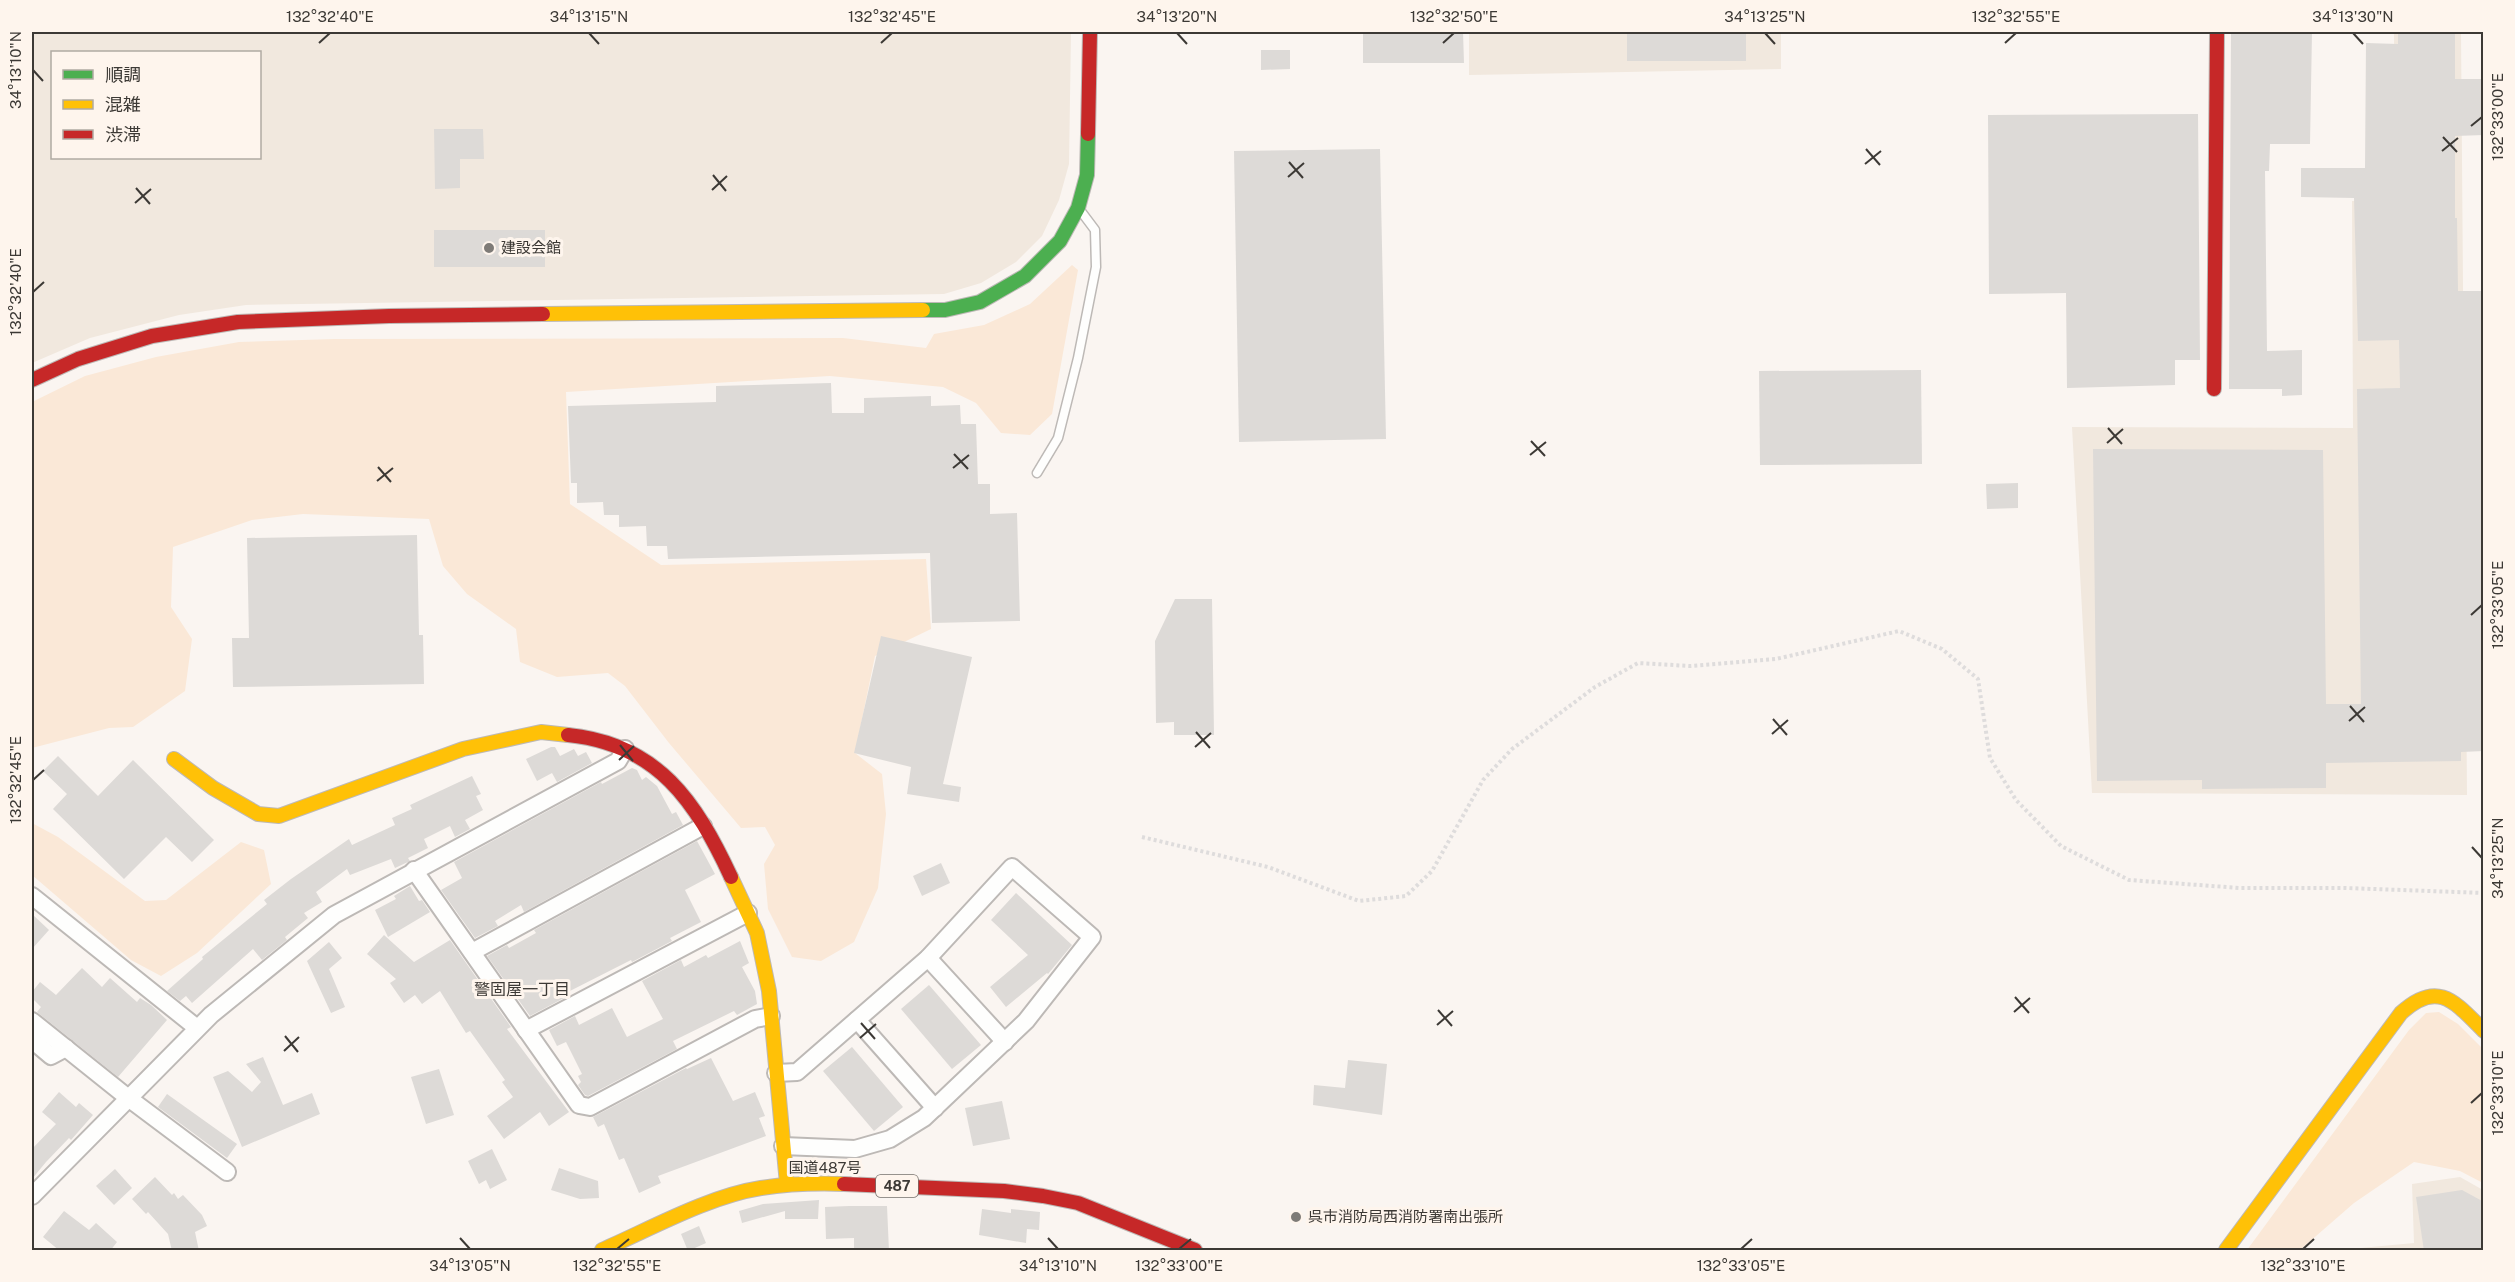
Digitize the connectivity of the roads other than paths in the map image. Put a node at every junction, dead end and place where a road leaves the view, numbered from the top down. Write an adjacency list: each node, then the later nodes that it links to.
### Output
1 (1090, 32): 3 (main road)
2 (2217, 32): 5 (main road)
3 (1078, 207): 4 (main road); 6 (lane)
4 (32, 380)
5 (2214, 389)
6 (1037, 473)
7 (625, 749): 8 (main road); 9 (main road); 10 (street)
8 (174, 759)
9 (704, 826): 12 (main road); 13 (street)
10 (414, 870): 13 (street); 18 (street)
11 (32, 896): 18 (street)
12 (748, 913): 15 (main road); 19 (street)
13 (472, 952): 19 (street)
14 (928, 958): 16 (street); 22 (street); 22 (street)
15 (771, 1016): 19 (street); 24 (main road)
16 (857, 1020): 24 (street); 26 (street)
17 (32, 1021): 23 (street)
18 (197, 1028): 25 (street)
19 (526, 1030)
20 (2484, 1031): 33 (main road)
21 (32, 1040): 23 (street)
22 (1005, 1042): 26 (street)
23 (66, 1048): 25 (street)
24 (776, 1073): 27 (main road)
25 (127, 1097): 28 (street); 30 (street)
26 (935, 1108): 27 (street)
27 (783, 1146): 29 (main road)
28 (227, 1172)
29 (787, 1184): 31 (main road, 国道487号 / 487); 32 (main road, 国道487号 / 487)
30 (32, 1196)
31 (604, 1250)
32 (1195, 1251)
33 (2226, 1251)

